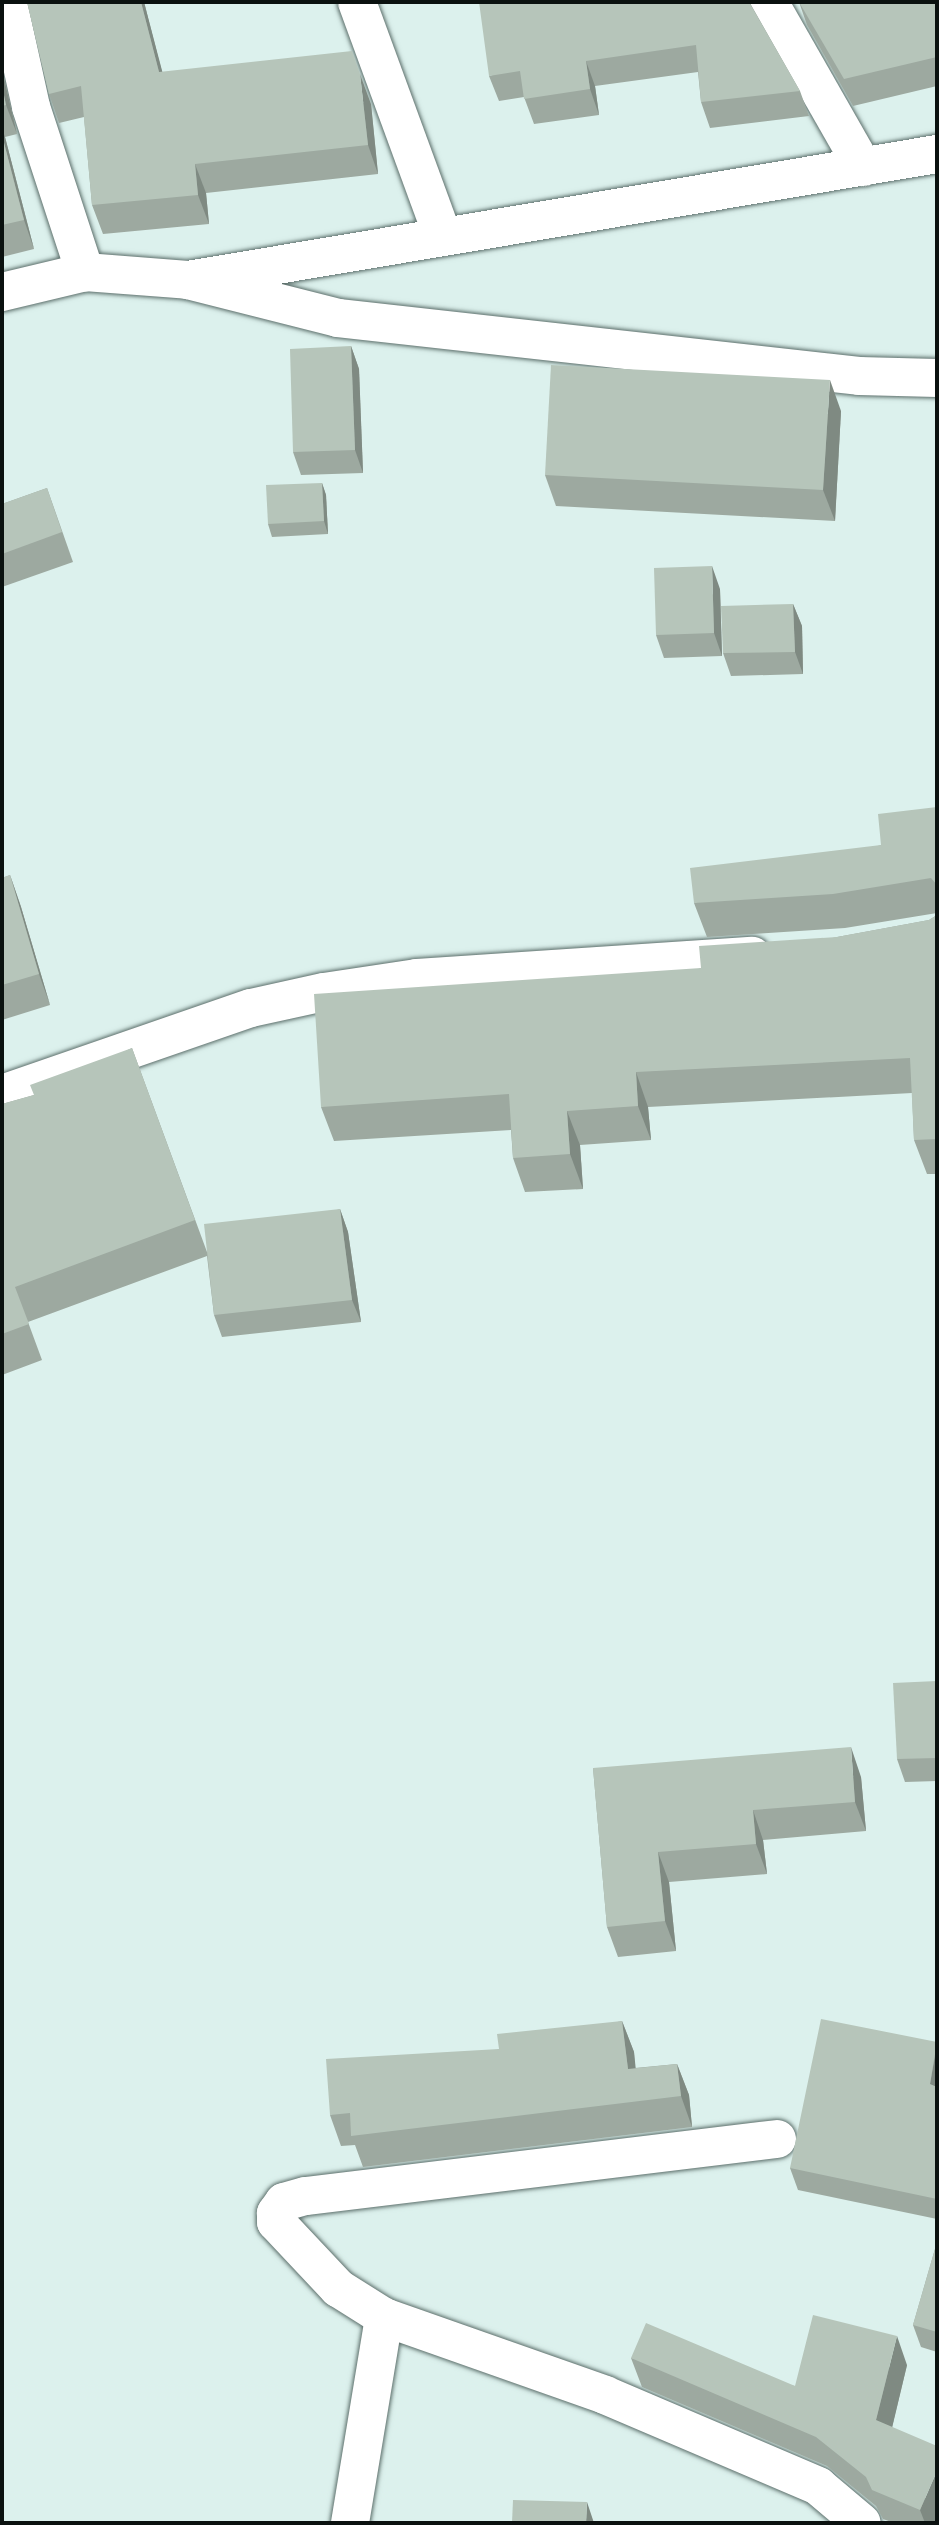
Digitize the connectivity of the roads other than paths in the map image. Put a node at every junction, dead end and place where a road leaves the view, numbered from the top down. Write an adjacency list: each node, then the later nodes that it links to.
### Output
1 (8, 2): 7 (street)
2 (357, 2): 6 (street)
3 (769, 2): 5 (street)
4 (937, 154): 5 (street)
5 (863, 167): 6 (street)
6 (443, 237): 8 (street)
7 (85, 272): 8 (street); 9 (street)
8 (188, 280): 10 (street)
9 (2, 292)
10 (937, 378)
11 (792, 954): 12 (street)
12 (2, 1094)
13 (778, 2139): 14 (street)
14 (384, 2317): 15 (street); 16 (street)
15 (350, 2523)
16 (862, 2523)

